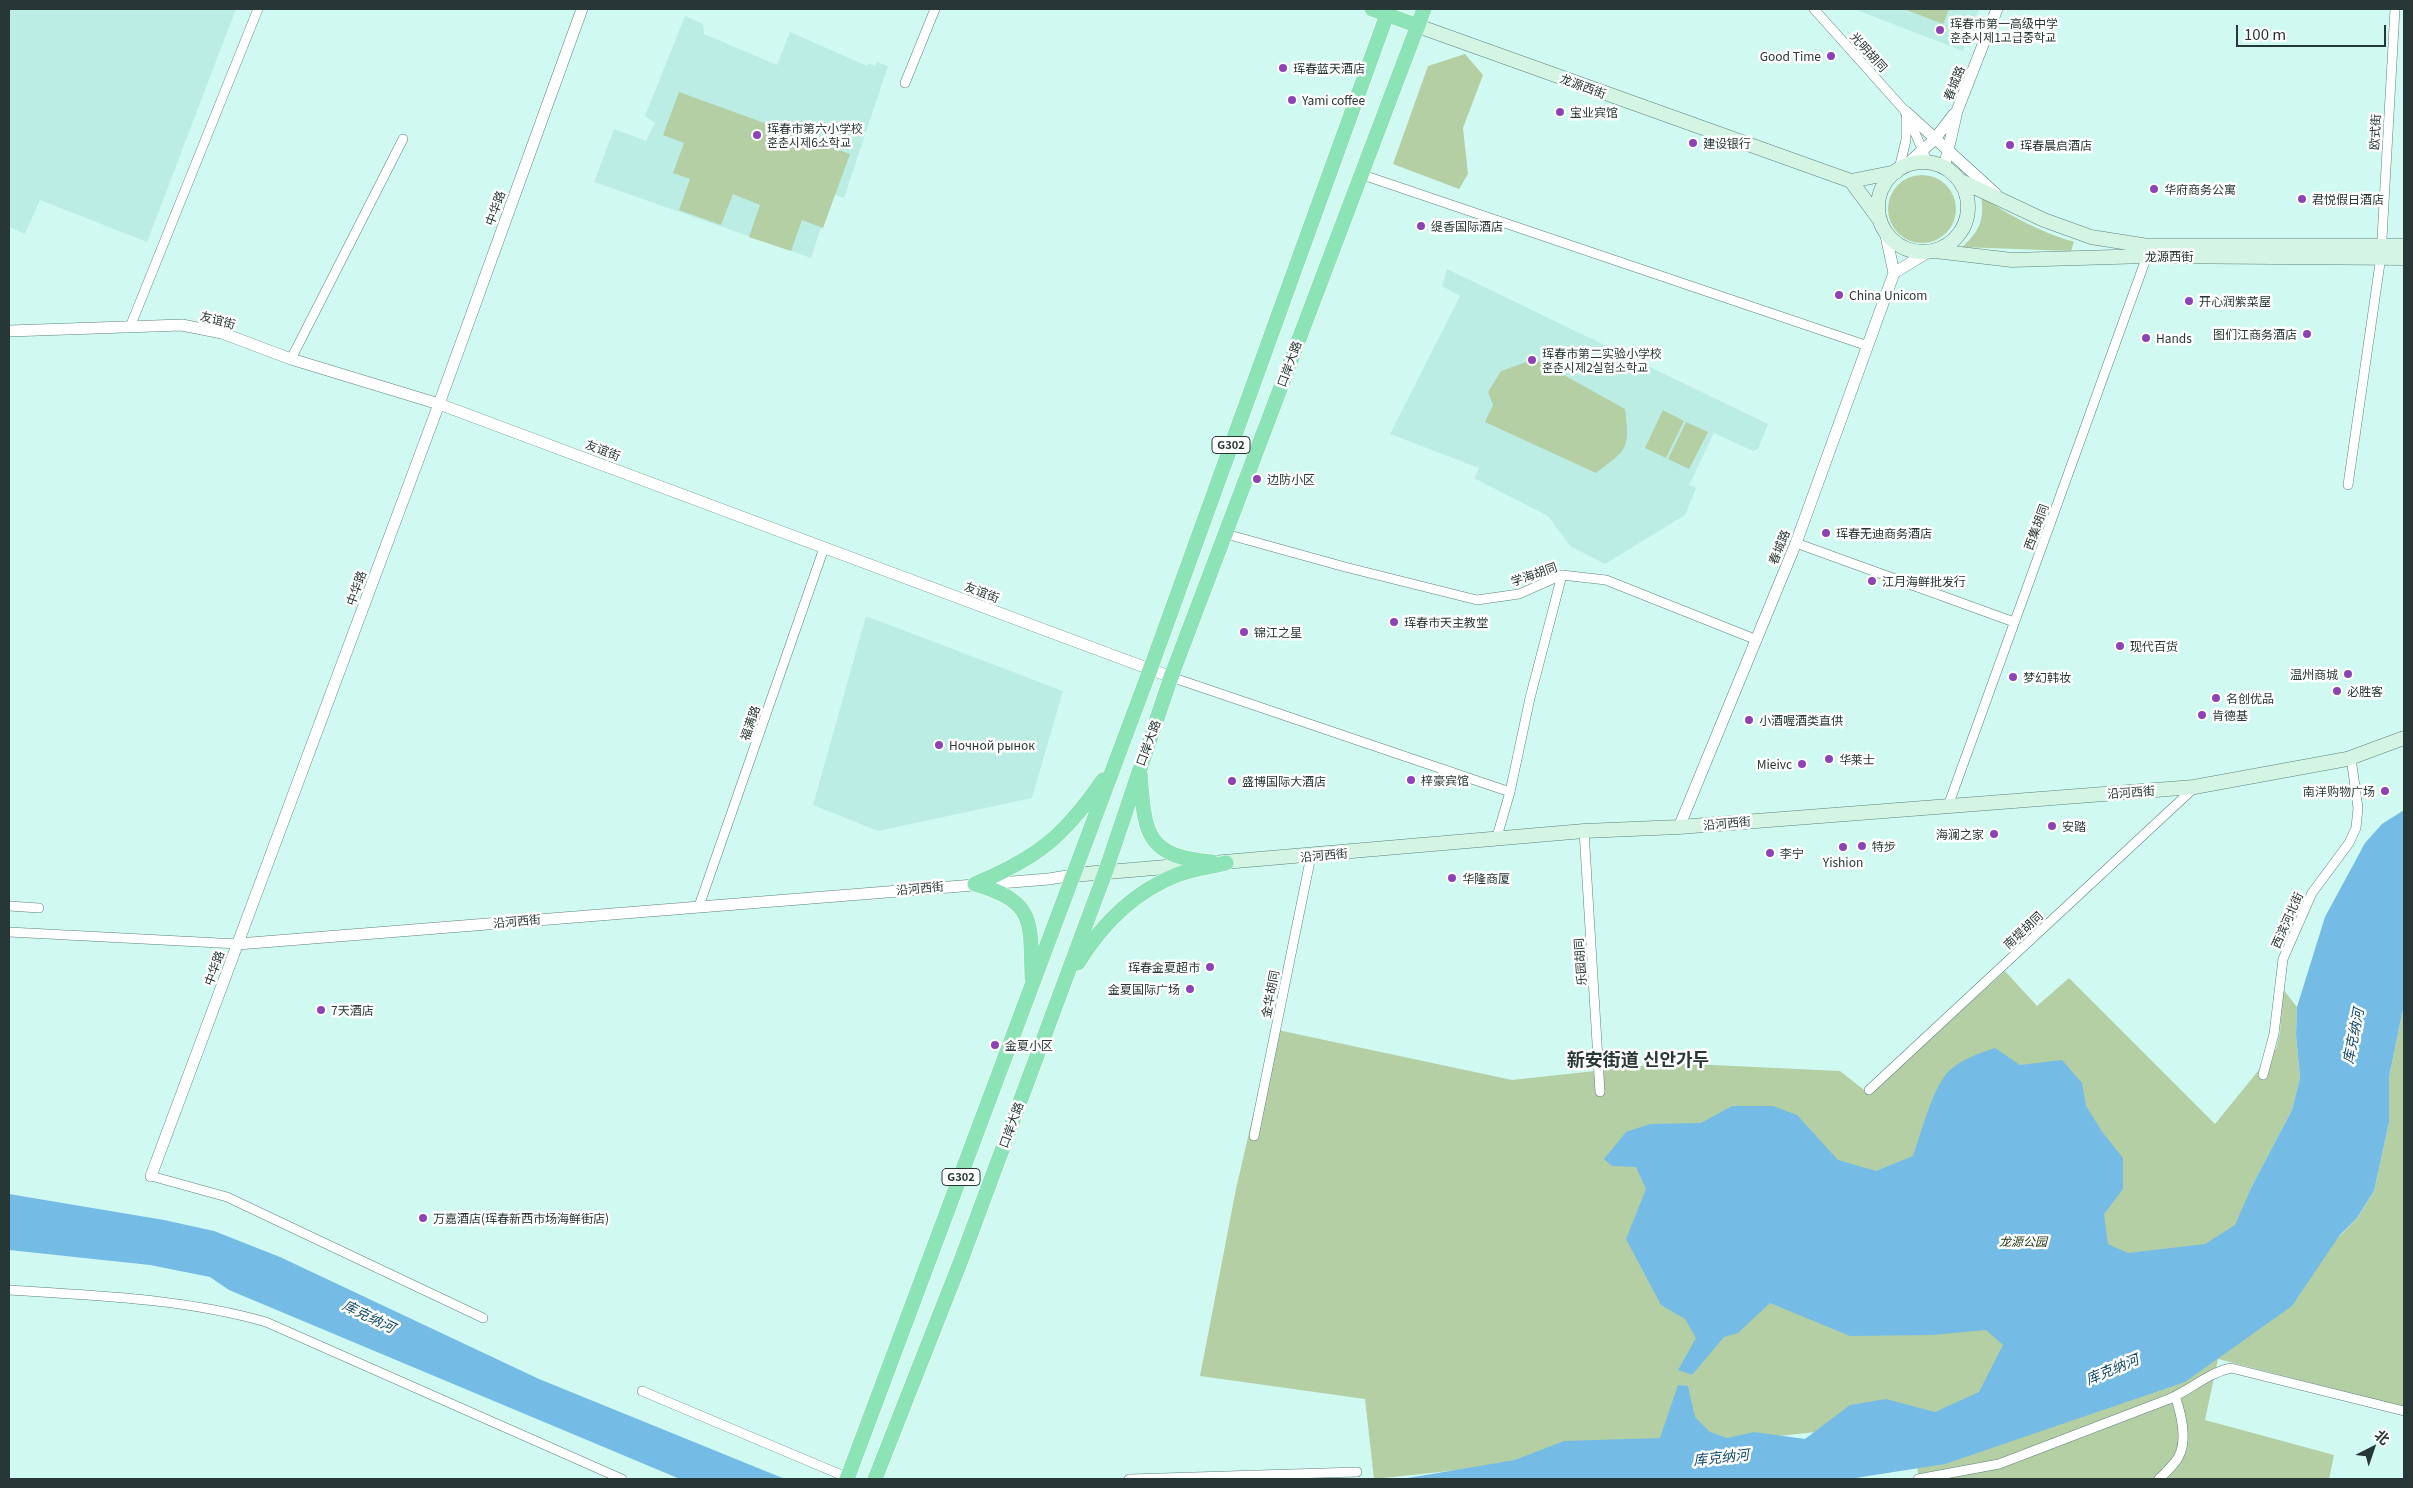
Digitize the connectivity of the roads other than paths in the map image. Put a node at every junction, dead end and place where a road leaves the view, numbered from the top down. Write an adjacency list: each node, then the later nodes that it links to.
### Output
1 (258, 9): 30 (street)
2 (582, 9): 34 (street, 中华路)
3 (935, 9): 10 (street)
4 (1424, 9): 9 (highway, 口岸大路 / G302)
5 (1814, 9): 12 (street, 光明胡同)
6 (1997, 9): 11 (street, 春城路)
7 (2395, 9): 26 (street, 欧式街)
8 (1382, 10): 9 (highway, 龙源西街); 42 (highway, 口岸大路 / G302)
9 (1418, 26): 19 (highway, 口岸大路 / G302); 21 (main road, 龙源西街)
10 (905, 83)
11 (1957, 111): 14 (street); 15 (street)
12 (1906, 112): 14 (street); 16 (street, 光明胡同); 18 (street)
13 (404, 139): 33 (street)
14 (1934, 140): 15 (street); 16 (street)
15 (1948, 153): 17 (street); 22 (street)
16 (1925, 157): 17 (main road); 18 (main road)
17 (1944, 168): 20 (main road)
18 (1900, 169): 21 (main road); 23 (main road)
19 (1360, 174): 32 (street); 36 (highway, 口岸大路 / G302)
20 (1959, 180): 22 (main road, 龙源西街); 25 (main road)
21 (1851, 181): 23 (main road)
22 (2007, 204): 26 (main road, 龙源西街)
23 (1883, 225): 25 (main road); 29 (street)
24 (2404, 246): 26 (main road, 龙源西街)
25 (1932, 251): 27 (main road, 龙源西街); 29 (street)
26 (2381, 251): 27 (main road, 龙源西街); 28 (main road, 龙源西街); 35 (street, 欧式街)
27 (2147, 256): 40 (street, 西集胡同)
28 (2404, 258)
29 (1894, 273): 32 (street, 春城路)
30 (130, 327): 31 (street, 友谊街); 33 (street, 友谊街)
31 (9, 331)
32 (1868, 346): 37 (street, 春城路)
33 (291, 359): 34 (street, 友谊街)
34 (439, 404): 38 (street, 友谊街); 63 (street, 中华路)
35 (2348, 485)
36 (1226, 534): 39 (street, 学海胡同); 43 (highway, 口岸大路 / G302)
37 (1796, 543): 40 (street); 41 (street, 春城路)
38 (824, 548): 42 (street, 友谊街); 60 (street, 福满路)
39 (1562, 575): 41 (street, 学海胡同); 49 (street)
40 (2014, 622): 50 (street, 西集胡同)
41 (1757, 640): 51 (street, 春城路)
42 (1150, 670): 43 (street, 友谊街); 46 (highway, 口岸大路 / G302)
43 (1172, 677): 47 (highway, 口岸大路 / G302); 49 (street)
44 (2404, 738): 45 (main road, 沿河西街)
45 (2351, 758): 48 (main road, 沿河西街); 66 (street, 西滨河北街)
46 (1116, 762): 57 (highway, 口岸大路 / G302); 58 (highway)
47 (1140, 765): 55 (highway); 56 (highway, 口岸大路 / G302)
48 (2194, 787): 50 (main road, 沿河西街); 67 (street, 南堤胡同)
49 (1510, 792): 53 (street)
50 (1948, 806): 51 (main road, 沿河西街)
51 (1679, 827): 52 (main road, 沿河西街)
52 (1584, 832): 53 (main road, 沿河西街); 68 (street, 乐园胡同)
53 (1496, 840): 54 (main road, 沿河西街)
54 (1310, 856): 55 (main road, 沿河西街); 69 (street, 金华胡同)
55 (1226, 863): 56 (main road, 沿河西街); 65 (highway)
56 (1105, 873): 57 (main road, 沿河西街); 65 (highway, 口岸大路 / G302)
57 (1073, 875): 58 (street, 沿河西街); 64 (highway, 口岸大路 / G302)
58 (975, 884): 60 (street, 沿河西街); 64 (highway)
59 (9, 906): 61 (street)
60 (699, 906): 63 (street, 沿河西街)
61 (39, 908)
62 (9, 932): 63 (street)
63 (238, 944): 70 (street, 中华路)
64 (1033, 984): 79 (highway, 口岸大路 / G302)
65 (1061, 991): 80 (highway, 口岸大路 / G302)
66 (2263, 1075)
67 (1869, 1090)
68 (1600, 1092)
69 (1254, 1136)
70 (151, 1176): 72 (street)
71 (9, 1290): 78 (street)
72 (483, 1318)
73 (642, 1391): 79 (street)
74 (2175, 1396): 75 (street); 77 (street); 83 (street)
75 (2404, 1411)
76 (1357, 1472): 81 (street)
77 (1928, 1478): 82 (street)
78 (622, 1479)
79 (849, 1479)
80 (875, 1479)
81 (1129, 1479)
82 (1918, 1479)
83 (2159, 1479)

